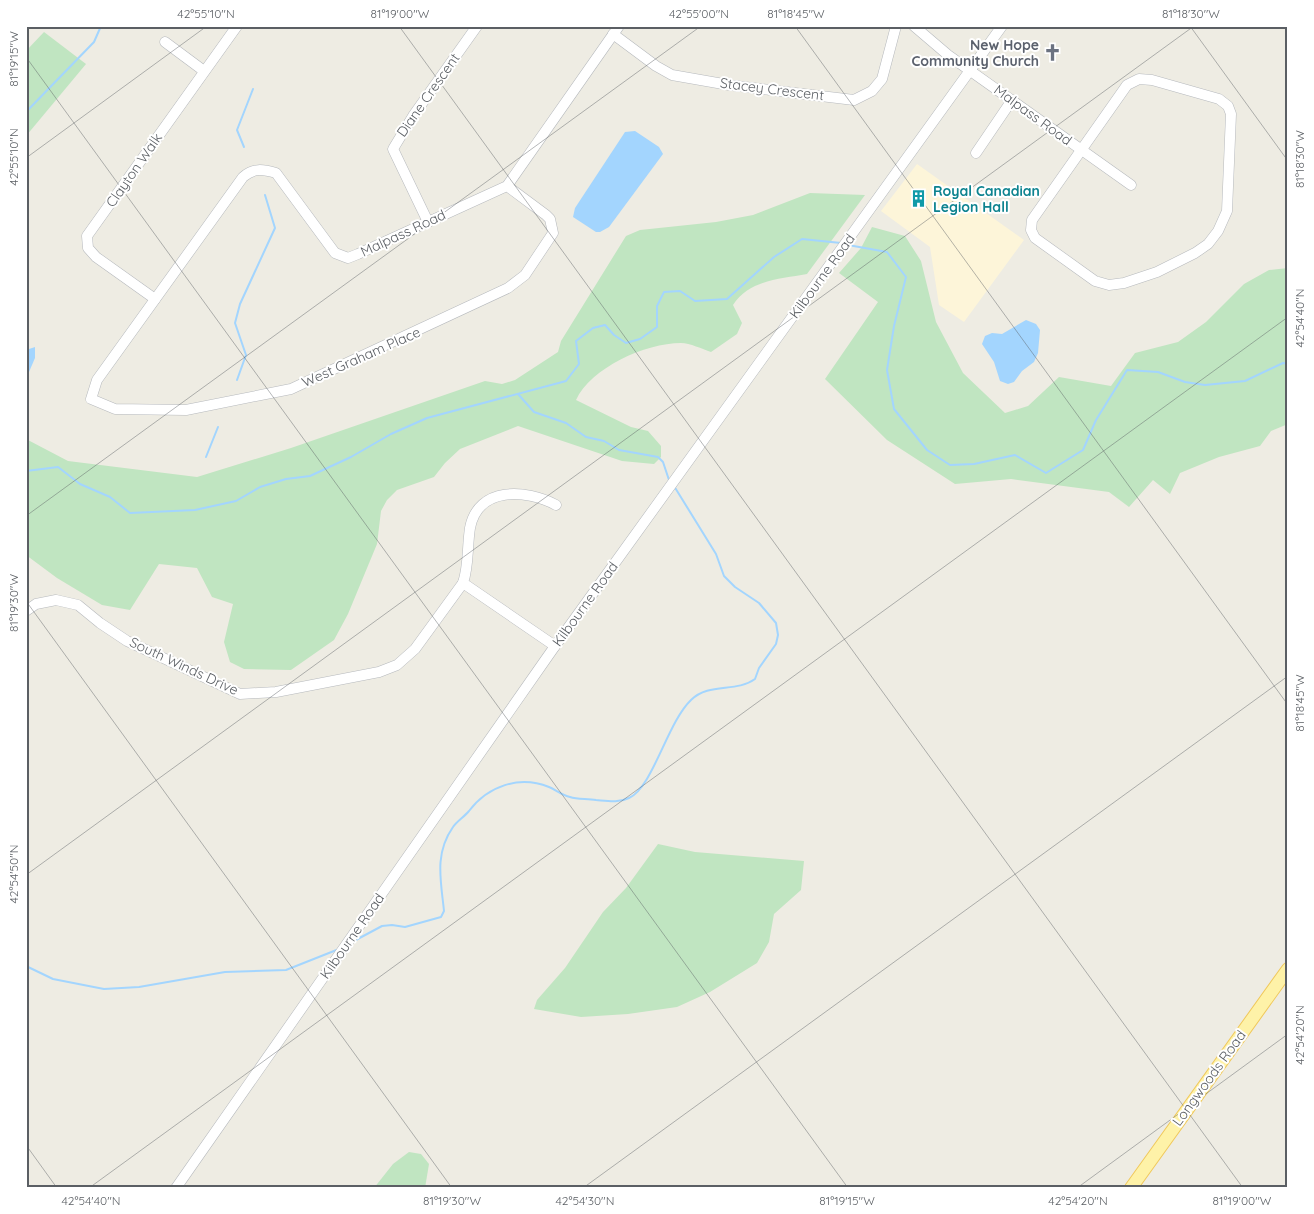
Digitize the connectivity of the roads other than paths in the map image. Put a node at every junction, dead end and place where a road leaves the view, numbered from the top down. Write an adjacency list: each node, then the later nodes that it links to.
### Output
1 (237, 26): 9 (street, Clayton Walk)
2 (477, 26): 15 (street, Diane Crescent)
3 (896, 26): 6 (street, Stacey Crescent)
4 (914, 26): 8 (street, Malpass Road)
5 (1002, 26): 8 (street, Kilbourne Road)
6 (616, 30): 14 (street)
7 (165, 42): 9 (street)
8 (971, 70): 10 (street, Malpass Road); 21 (street, Kilbourne Road)
9 (204, 71): 16 (street, Clayton Walk)
10 (1012, 100): 11 (street, Malpass Road); 12 (street)
11 (1081, 149): 11 (street); 13 (street, Malpass Road)
12 (976, 152)
13 (1131, 185)
14 (507, 186): 15 (street, Malpass Road); 17 (street, West Graham Place)
15 (428, 222): 16 (street, Malpass Road)
16 (155, 299): 17 (street, Malpass Road)
17 (97, 380)
18 (556, 504): 19 (street)
19 (463, 583): 20 (street, South Winds Drive); 21 (street)
20 (26, 611)
21 (555, 646): 23 (street, Kilbourne Road)
22 (1288, 969): 24 (main road, Longwoods Road)
23 (176, 1188)
24 (1131, 1188)

